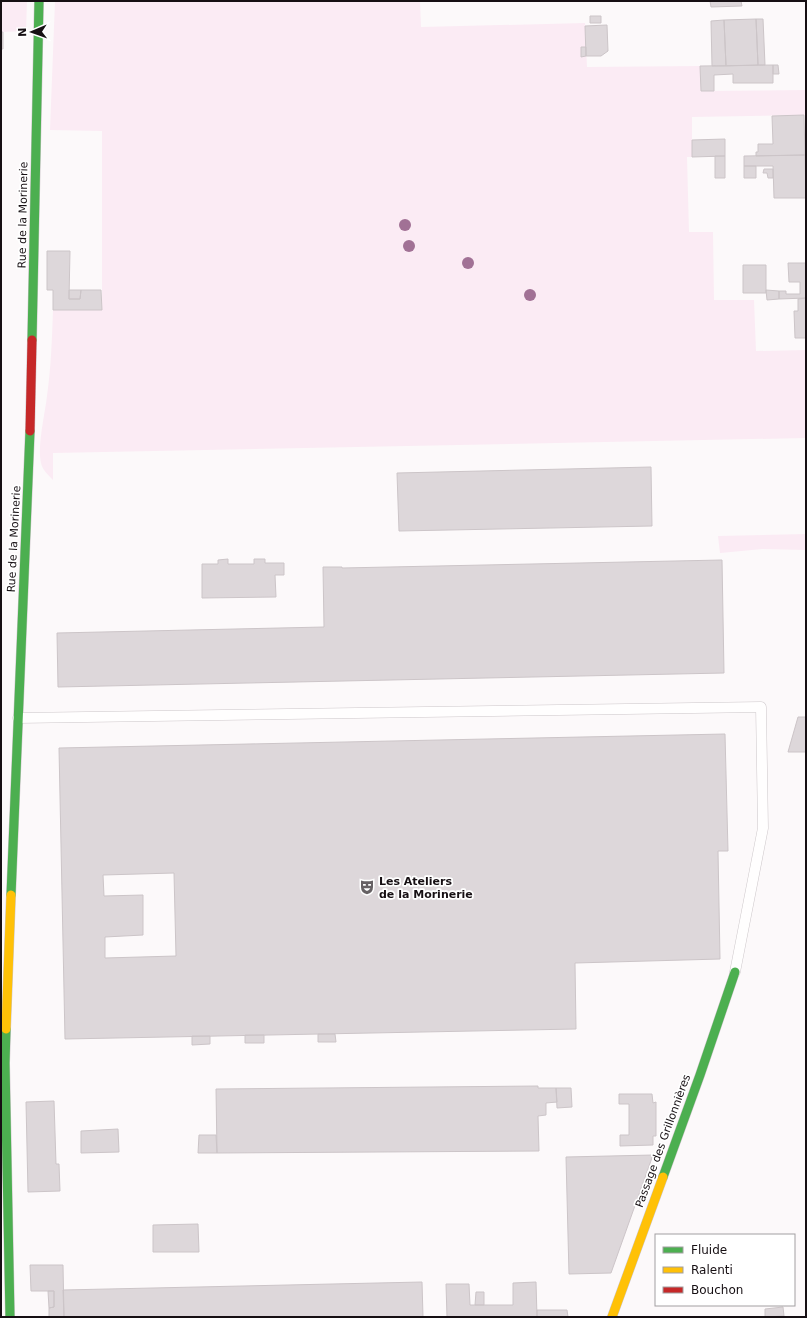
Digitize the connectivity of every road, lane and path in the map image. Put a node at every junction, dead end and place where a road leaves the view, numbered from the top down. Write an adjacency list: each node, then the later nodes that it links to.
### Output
1 (39, 1): 2 (street, Rue de la Morinerie)
2 (18, 718): 3 (lane); 4 (street, Rue de la Morinerie)
3 (735, 972): 5 (street, Passage des Grillonnières)
4 (10, 1317)
5 (612, 1317)

